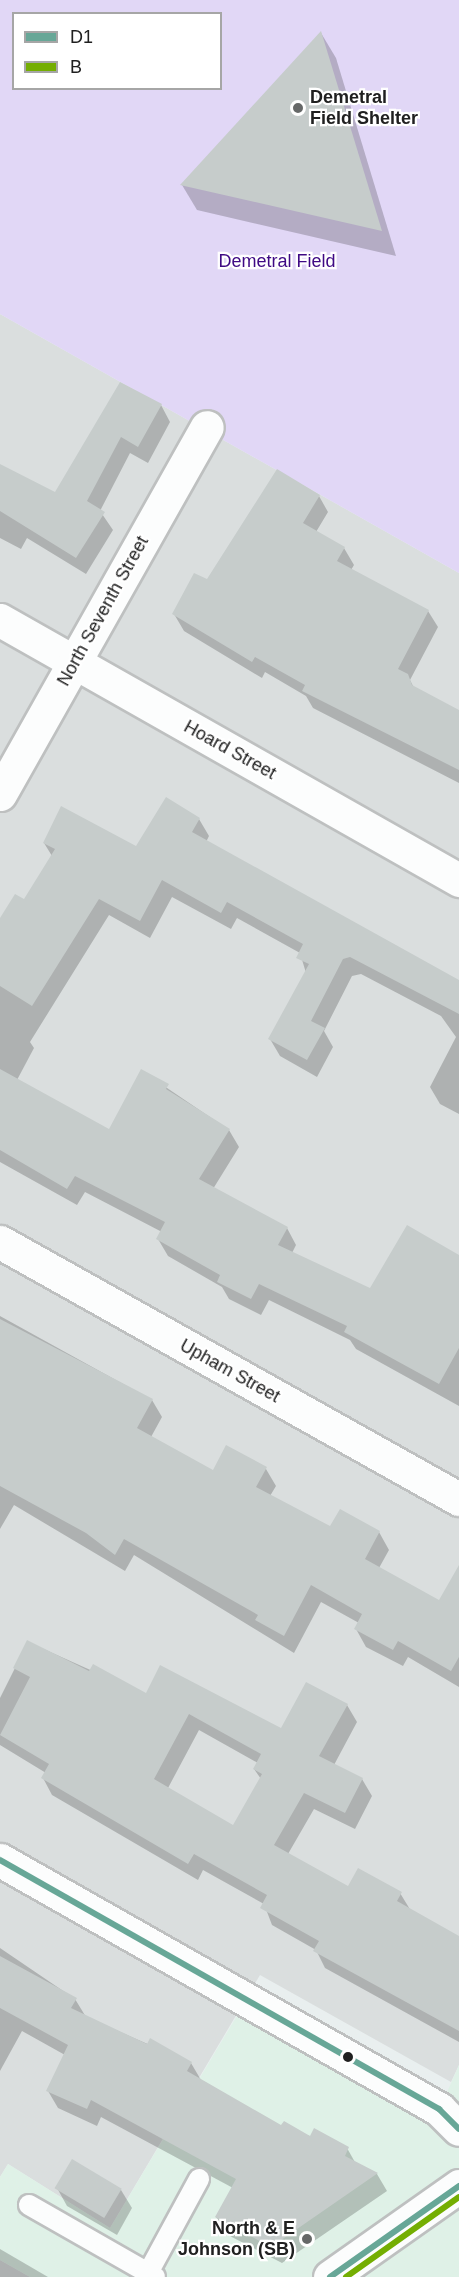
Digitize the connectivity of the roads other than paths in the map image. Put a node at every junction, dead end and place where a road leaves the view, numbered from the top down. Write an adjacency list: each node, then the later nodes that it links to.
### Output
1 (207, 427): 3 (street, North Seventh Street)
2 (0, 620): 3 (street, Hoard Street)
3 (75, 662): 4 (street, North Seventh Street); 5 (street, Hoard Street)
4 (0, 794)
5 (459, 880)
6 (0, 1242): 7 (street, Upham Street)
7 (459, 1499)
8 (0, 1860): 9 (street)
9 (459, 2129)
10 (199, 2179): 13 (lane)
11 (459, 2186): 14 (street)
12 (29, 2205): 13 (lane)
13 (152, 2275)
14 (330, 2277)

